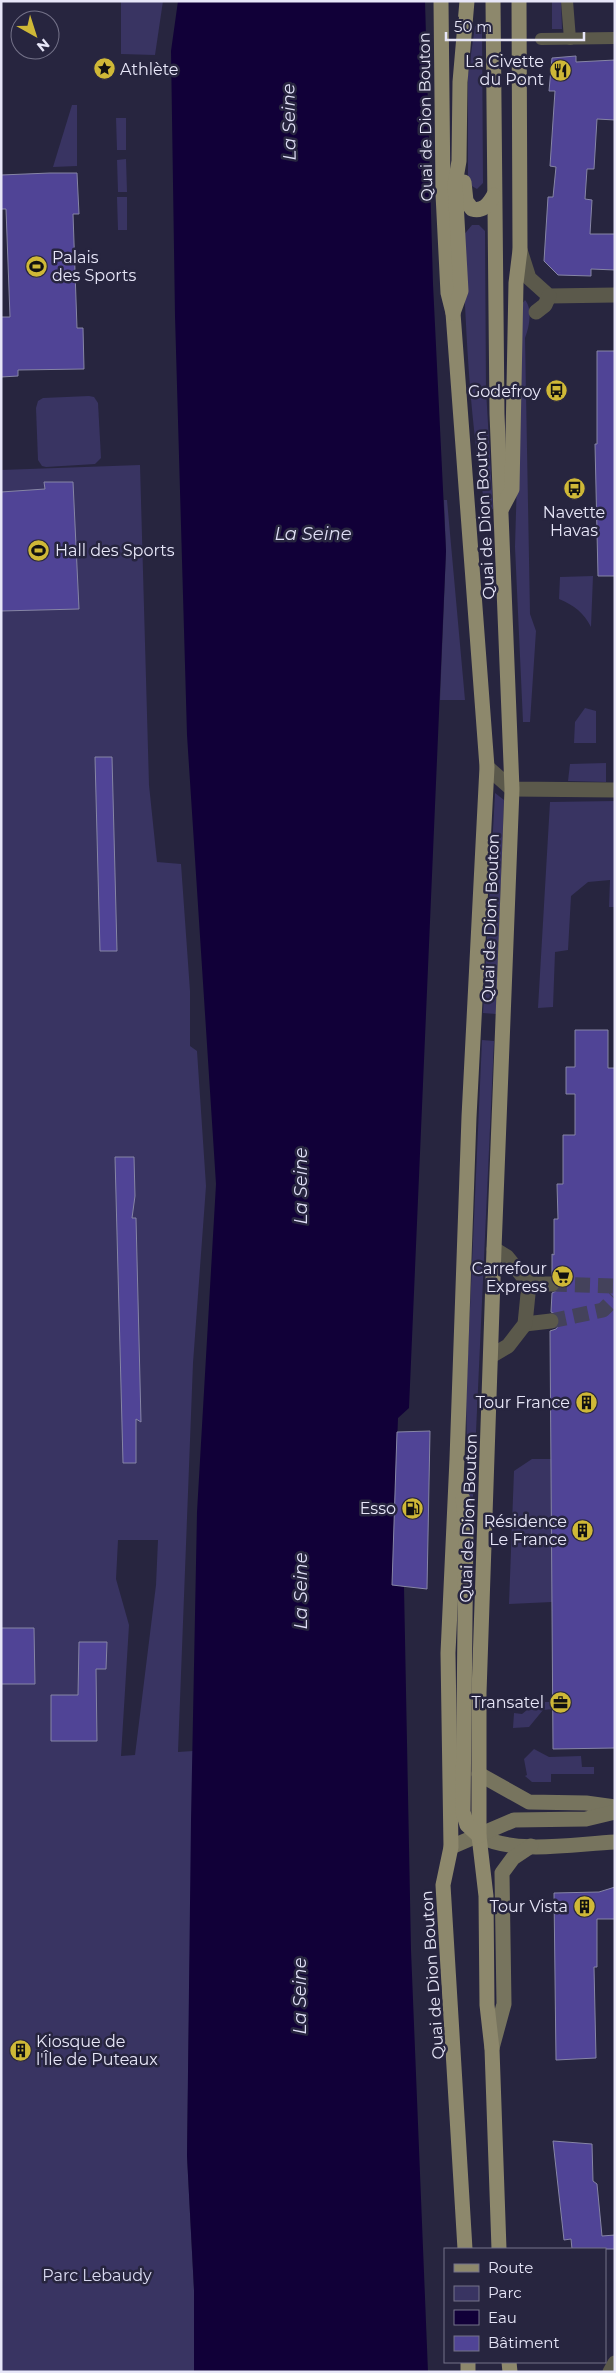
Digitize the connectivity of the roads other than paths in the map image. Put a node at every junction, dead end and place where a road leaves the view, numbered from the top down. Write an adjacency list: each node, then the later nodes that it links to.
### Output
1 (441, 1): 15 (main road, Quai de Dion Bouton)
2 (467, 1): 9 (main road)
3 (493, 1): 10 (main road, Quai de Dion Bouton)
4 (520, 1): 11 (main road)
5 (567, 1): 8 (street)
6 (615, 38): 8 (street)
7 (541, 39): 8 (street)
8 (570, 39)
9 (459, 161): 10 (main road); 15 (main road)
10 (494, 195): 16 (main road, Quai de Dion Bouton)
11 (520, 250): 12 (street); 16 (main road)
12 (549, 296): 13 (street); 14 (street)
13 (615, 296)
14 (536, 312)
15 (453, 313): 17 (main road, Quai de Dion Bouton)
16 (502, 508): 18 (main road, Quai de Dion Bouton)
17 (487, 767): 18 (street); 26 (main road, Quai de Dion Bouton)
18 (512, 789): 19 (street); 20 (main road, Quai de Dion Bouton)
19 (615, 790)
20 (494, 1249): 21 (street); 25 (main road, Quai de Dion Bouton)
21 (529, 1284): 22 (street); 24 (street)
22 (552, 1284)
23 (551, 1321): 24 (street)
24 (526, 1324): 25 (street)
25 (491, 1356): 27 (main road, Quai de Dion Bouton)
26 (457, 1459): 30 (main road, Quai de Dion Bouton); 33 (main road, Quai de Dion Bouton)
27 (480, 1774): 28 (main road); 30 (main road, Quai de Dion Bouton)
28 (615, 1807)
29 (615, 1812): 30 (main road)
30 (479, 1836): 32 (main road); 33 (main road); 34 (main road, Quai de Dion Bouton)
31 (615, 1842): 32 (main road)
32 (531, 1846): 34 (main road)
33 (451, 1847): 35 (main road, Quai de Dion Bouton)
34 (492, 2049): 36 (main road, Quai de Dion Bouton)
35 (465, 2248)
36 (499, 2248)
37 (615, 2363): 38 (street)
38 (610, 2372)

